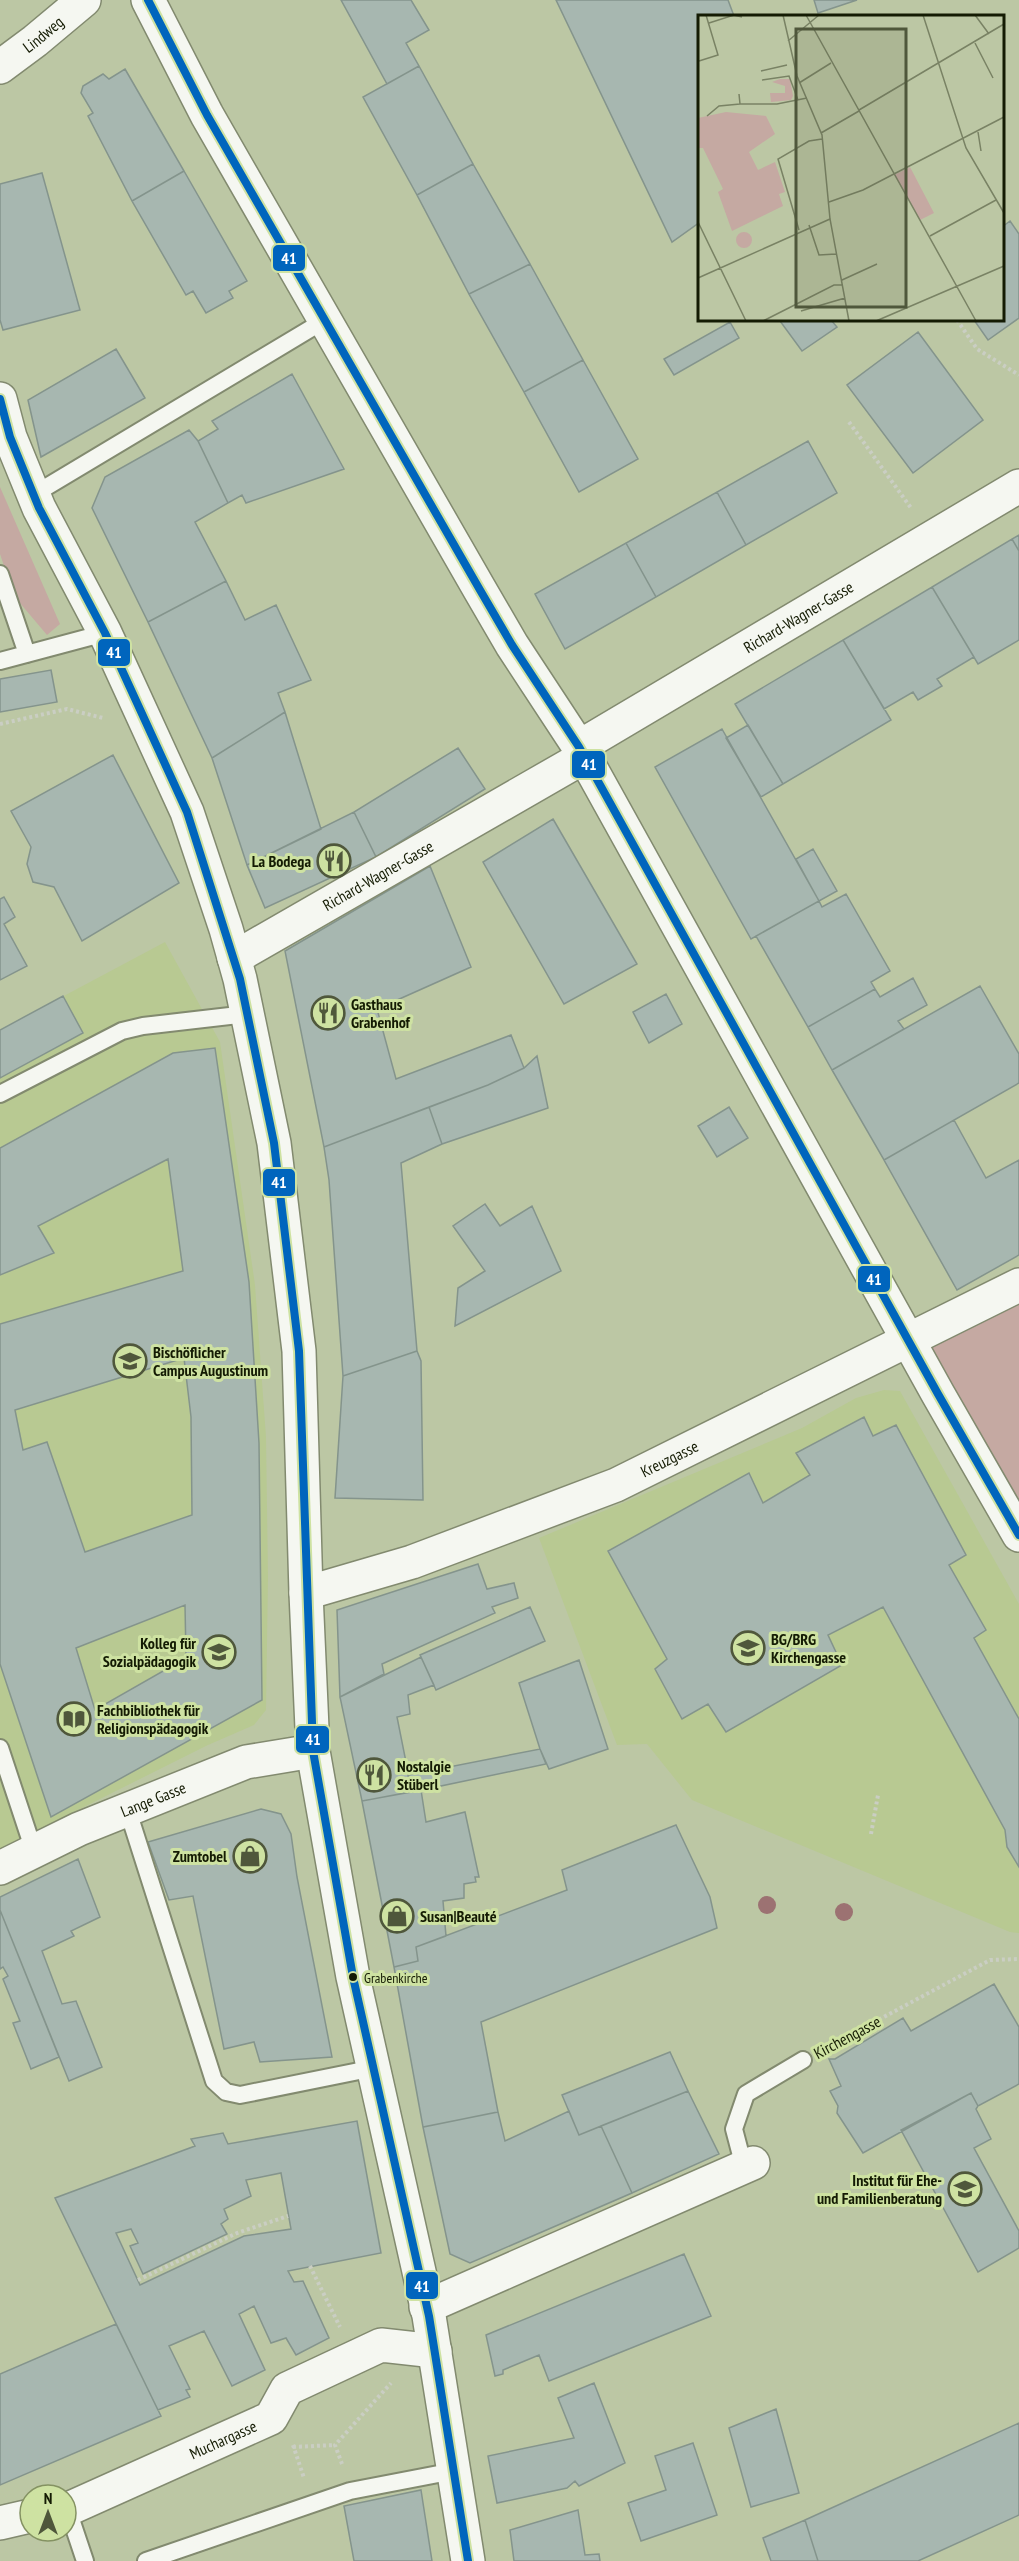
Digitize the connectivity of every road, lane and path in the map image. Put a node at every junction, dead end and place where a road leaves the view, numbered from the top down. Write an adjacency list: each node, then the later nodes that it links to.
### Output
1 (84, 0): 3 (main road, Lindweg)
2 (148, 0): 4 (main road)
3 (0, 67)
4 (325, 320): 10 (lane); 18 (main road)
5 (958, 321): 6 (path)
6 (1019, 375)
7 (0, 399): 10 (main road)
8 (849, 422): 11 (path)
9 (1019, 486): 18 (main road, Richard-Wagner-Gasse)
10 (33, 495): 13 (main road)
11 (911, 508)
12 (0, 574): 14 (lane)
13 (105, 633): 14 (lane); 19 (main road)
14 (27, 654): 15 (lane)
15 (0, 662)
16 (107, 719): 17 (path)
17 (0, 724)
18 (581, 752): 19 (main road, Richard-Wagner-Gasse); 23 (main road)
19 (234, 958): 20 (main road)
20 (247, 1014): 21 (lane); 25 (main road)
21 (0, 1094)
22 (1019, 1285): 23 (main road, Kreuzgasse)
23 (908, 1341): 24 (main road); 25 (main road, Kreuzgasse)
24 (1019, 1535)
25 (306, 1593): 27 (main road)
26 (0, 1748): 31 (lane)
27 (313, 1751): 29 (main road, Lange Gasse); 35 (main road)
28 (878, 1796): 30 (path)
29 (127, 1808): 31 (main road, Lange Gasse); 35 (lane)
30 (871, 1834)
31 (34, 1851): 32 (main road, Lange Gasse)
32 (0, 1868)
33 (1019, 1959): 34 (path, Kirchengasse)
34 (803, 2060): 36 (lane, Kirchengasse)
35 (374, 2068): 40 (main road)
36 (748, 2165): 40 (main road, Kirchengasse)
37 (288, 2216): 39 (path)
38 (310, 2266): 42 (path)
39 (138, 2280)
40 (426, 2307): 41 (main road)
41 (421, 2350): 42 (main road, Muchargasse); 44 (path); 46 (main road)
42 (354, 2357): 43 (main road, Muchargasse)
43 (279, 2403): 48 (path); 49 (main road, Muchargasse)
44 (335, 2445): 45 (path); 47 (path)
45 (303, 2446)
46 (454, 2471): 47 (lane); 55 (main road)
47 (350, 2492): 48 (lane)
48 (313, 2504): 54 (lane)
49 (78, 2505)
50 (18, 2519): 51 (main road)
51 (0, 2523)
52 (78, 2541): 53 (lane)
53 (85, 2561)
54 (146, 2561)
55 (468, 2561)

